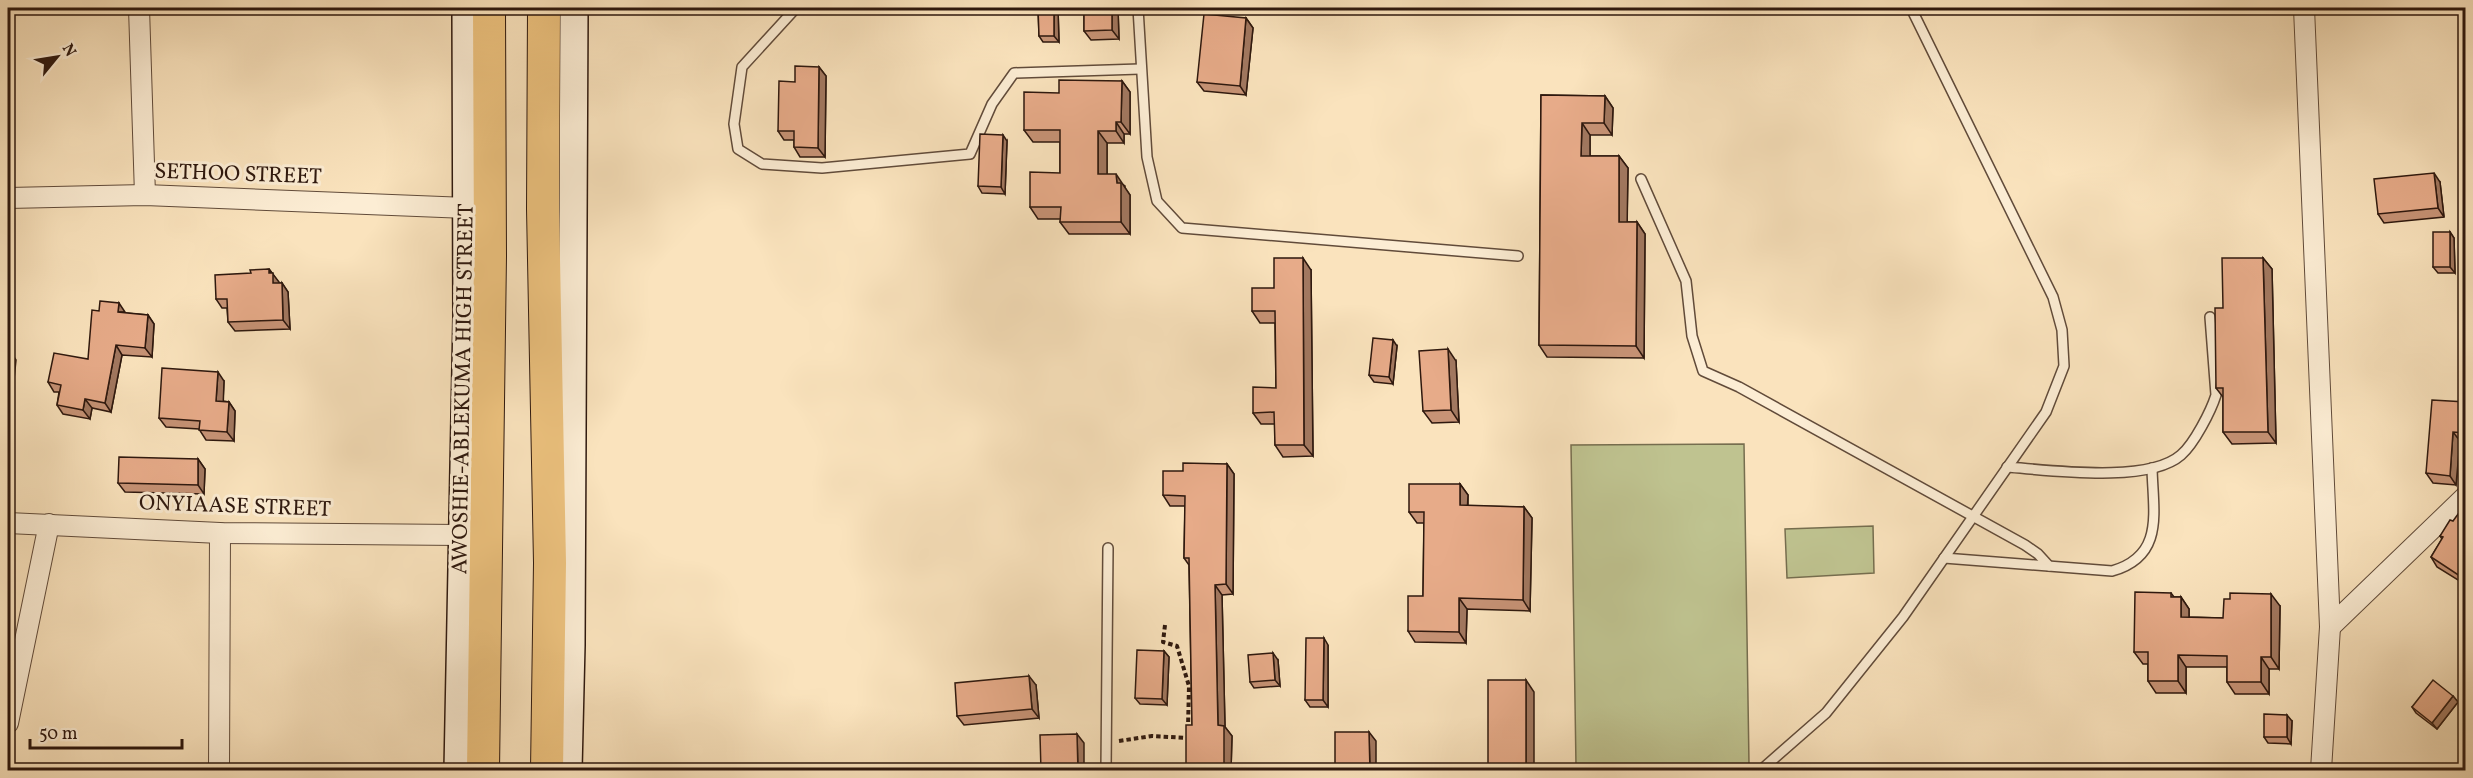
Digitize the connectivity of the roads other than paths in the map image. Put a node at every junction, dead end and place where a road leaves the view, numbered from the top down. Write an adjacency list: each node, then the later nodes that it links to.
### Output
1 (139, 8): 12 (street)
2 (466, 8): 14 (street, AWOSHIE-ABLEKUMA HIGH STREET)
3 (489, 8): 15 (main road, AWOSHIE-ABLEKUMA HIGH STREET)
4 (544, 8): 31 (main road)
5 (574, 8): 31 (street)
6 (796, 8): 10 (lane)
7 (1138, 8): 10 (lane)
8 (1911, 8): 19 (lane)
9 (2304, 8): 30 (street)
10 (1140, 69): 16 (lane)
11 (1641, 179): 22 (lane)
12 (145, 195): 13 (street, SETHOO STREET); 14 (street, SETHOO STREET)
13 (8, 198)
14 (467, 208): 17 (street, AWOSHIE-ABLEKUMA HIGH STREET)
15 (490, 256): 17 (main road); 35 (main road, AWOSHIE-ABLEKUMA HIGH STREET)
16 (1518, 256)
17 (467, 317): 26 (street, AWOSHIE-ABLEKUMA HIGH STREET)
18 (2210, 317): 20 (lane)
19 (2007, 467): 20 (lane); 22 (lane)
20 (2152, 468): 29 (lane)
21 (2466, 496): 30 (street)
22 (1974, 516): 28 (lane); 29 (lane)
23 (8, 523): 24 (street, ONYIAASE STREET)
24 (49, 524): 25 (street, ONYIAASE STREET); 32 (street)
25 (220, 533): 26 (street, ONYIAASE STREET); 33 (street)
26 (461, 535): 34 (street, AWOSHIE-ABLEKUMA HIGH STREET)
27 (1108, 548): 38 (lane)
28 (1944, 558): 29 (lane); 39 (lane)
29 (2049, 566)
30 (2330, 627): 40 (street)
31 (560, 643): 36 (main road); 37 (street)
32 (8, 723)
33 (219, 771)
34 (458, 771)
35 (483, 771)
36 (547, 771)
37 (568, 771)
38 (1106, 771)
39 (1761, 771)
40 (2321, 771)

